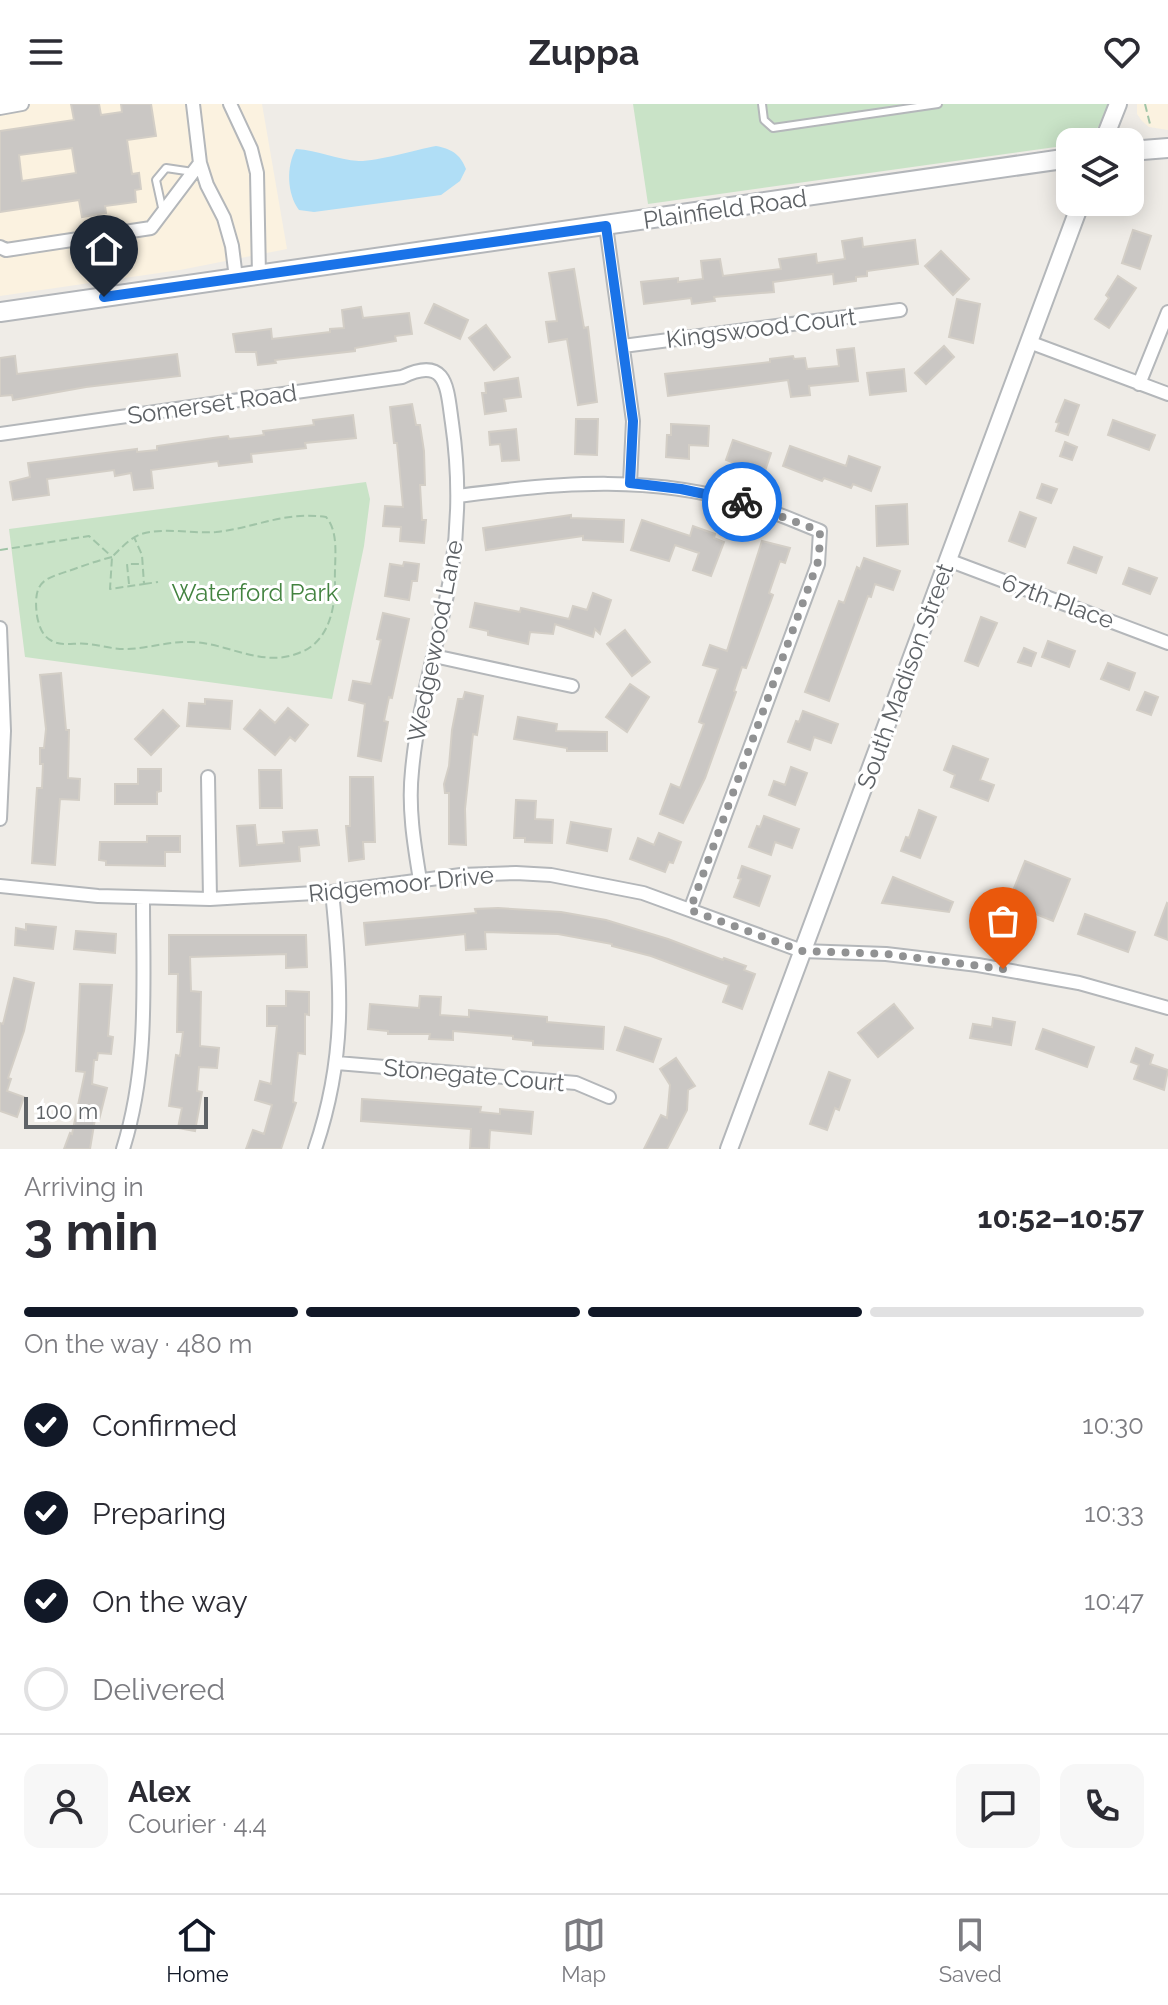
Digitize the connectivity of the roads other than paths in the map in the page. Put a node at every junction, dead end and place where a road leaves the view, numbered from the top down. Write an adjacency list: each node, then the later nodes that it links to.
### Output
1 (22, 104): 7 (street)
2 (193, 104): 12 (street)
3 (230, 104): 17 (street)
4 (762, 104): 5 (lane)
5 (938, 104)
6 (1118, 104): 8 (street)
7 (0, 108)
8 (1109, 128)
9 (1168, 148): 10 (main road)
10 (1144, 150)
11 (1056, 160): 15 (main road, Plainfield Road)
12 (197, 167): 13 (street); 13 (lane); 18 (street)
13 (163, 212): 16 (street)
14 (1076, 216): 22 (street, South Madison Street)
15 (606, 226): 17 (main road, Plainfield Road); 23 (street)
16 (0, 247)
17 (259, 275): 18 (main road, Plainfield Road)
18 (236, 278): 20 (main road, Plainfield Road)
19 (900, 310): 23 (street, Kingswood Court)
20 (0, 312)
21 (1168, 312): 25 (street)
22 (1029, 342): 25 (street); 30 (street, South Madison Street)
23 (623, 346): 28 (street)
24 (423, 370): 27 (street, Somerset Road); 29 (street, Wedgewood Lane)
25 (1139, 384): 26 (street)
26 (1168, 394)
27 (0, 434)
28 (630, 483): 29 (street); 43 (street)
29 (458, 496): 33 (street, Wedgewood Lane)
30 (948, 560): 32 (street, 67th Place); 44 (street, South Madison Street)
31 (0, 628): 36 (street)
32 (1168, 643)
33 (434, 656): 34 (street); 38 (street, Wedgewood Lane)
34 (572, 686)
35 (208, 777): 42 (street)
36 (2, 781): 37 (street)
37 (0, 819)
38 (420, 880): 40 (street, Ridgemoor Drive); 43 (street, Ridgemoor Drive)
39 (0, 886): 41 (street, Ridgemoor Drive)
40 (332, 892): 42 (street, Ridgemoor Drive); 46 (street)
41 (143, 899): 42 (street, Ridgemoor Drive); 48 (street)
42 (210, 899)
43 (690, 910): 44 (street, Ridgemoor Drive)
44 (802, 951): 45 (street, Ridgemoor Drive); 50 (street, South Madison Street)
45 (1168, 1008)
46 (337, 1063): 47 (street, Stonegate Court); 49 (street)
47 (609, 1097)
48 (123, 1149)
49 (315, 1149)
50 (729, 1149)

